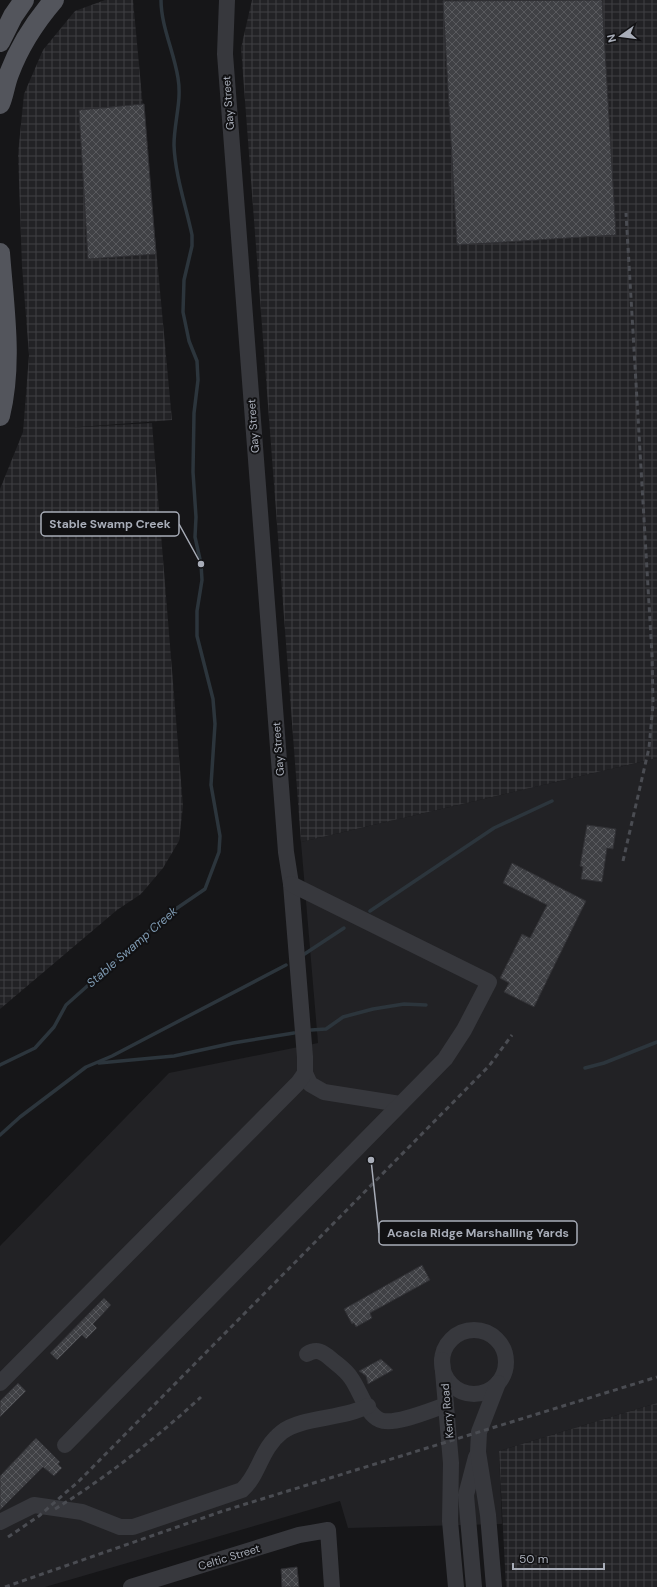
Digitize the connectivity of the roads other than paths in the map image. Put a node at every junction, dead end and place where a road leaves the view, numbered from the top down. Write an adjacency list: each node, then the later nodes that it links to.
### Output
1 (25, 0): 3 (street); 4 (main road)
2 (227, 0): 8 (street, Gay Street)
3 (49, 7): 5 (main road)
4 (0, 42)
5 (0, 104)
6 (0, 253): 7 (main road)
7 (0, 416)
8 (291, 884): 9 (street, Gay Street); 10 (street)
9 (305, 1073): 10 (street); 13 (street)
10 (400, 1104): 17 (street)
11 (307, 1354): 16 (street)
12 (442, 1360): 14 (street); 14 (street); 15 (street, Kerry Road)
13 (0, 1383)
14 (498, 1383): 18 (street)
15 (446, 1405): 16 (street); 19 (street, Kerry Road)
16 (368, 1406): 21 (street)
17 (65, 1446)
18 (478, 1452): 20 (street); 28 (street)
19 (452, 1462): 20 (street); 24 (street)
20 (466, 1496): 25 (street); 26 (street); 27 (street)
21 (0, 1522)
22 (131, 1587): 23 (street, Celtic Street)
23 (332, 1587)
24 (456, 1587)
25 (463, 1587)
26 (474, 1587)
27 (483, 1587)
28 (494, 1587)

